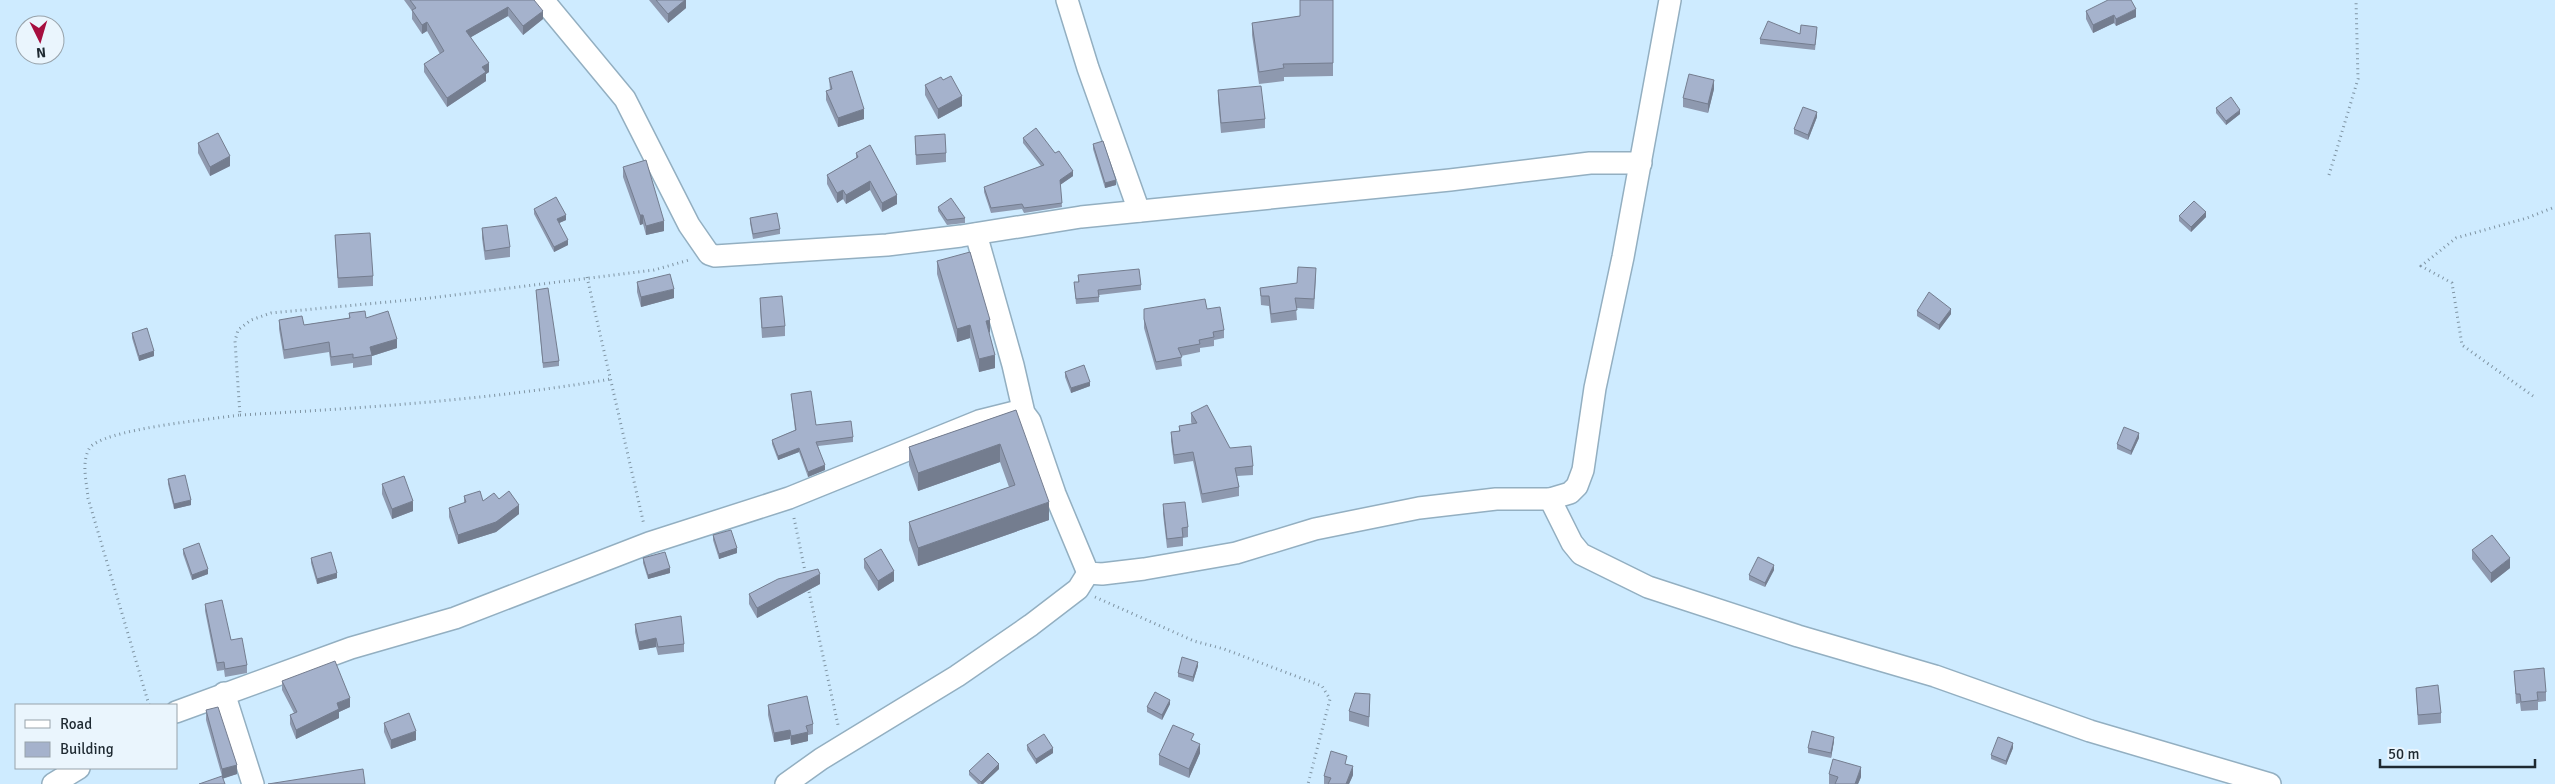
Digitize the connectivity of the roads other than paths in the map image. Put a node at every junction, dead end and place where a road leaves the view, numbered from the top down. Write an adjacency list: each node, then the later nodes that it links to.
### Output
1 (543, 0): 6 (street)
2 (1067, 0): 5 (street)
3 (1670, 0): 4 (street)
4 (1641, 163): 5 (street); 8 (street)
5 (1139, 211): 6 (street)
6 (976, 234): 7 (street)
7 (1024, 413): 9 (street); 10 (street)
8 (1550, 499): 9 (street); 16 (street)
9 (1088, 573): 15 (street)
10 (224, 693): 11 (street); 14 (street)
11 (178, 711)
12 (77, 769): 13 (street)
13 (53, 784)
14 (253, 784)
15 (786, 784)
16 (2270, 784)

